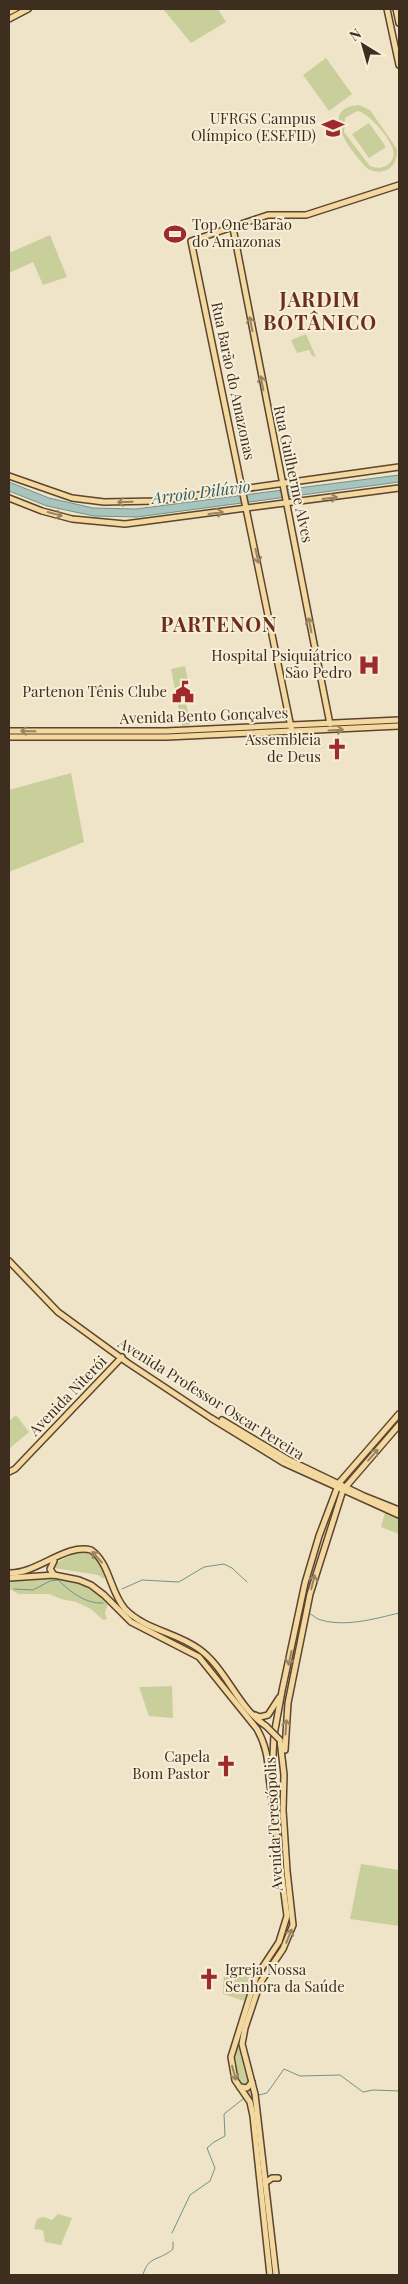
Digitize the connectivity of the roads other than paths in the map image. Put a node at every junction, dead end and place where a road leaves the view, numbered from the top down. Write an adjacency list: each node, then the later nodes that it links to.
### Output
1 (15, 9): 5 (main road)
2 (28, 9): 6 (main road)
3 (387, 9): 8 (main road)
4 (396, 9): 7 (main road)
5 (9, 12)
6 (9, 19)
7 (399, 23)
8 (399, 65)
9 (399, 185): 10 (main road)
10 (233, 228): 13 (main road, Rua Guilherme Alves, one-way to 10); 15 (main road, Rua Barão do Amazonas)
11 (399, 467): 13 (main road)
12 (9, 476): 15 (main road, one-way to 12)
13 (282, 486): 15 (main road); 17 (main road, Rua Guilherme Alves)
14 (399, 488): 17 (main road, one-way to 14)
15 (243, 491): 18 (main road, Rua Barão do Amazonas)
16 (9, 498): 18 (main road, one-way to 18)
17 (286, 502): 18 (main road); 20 (main road, Rua Guilherme Alves, one-way to 17)
18 (246, 507): 21 (main road, Rua Barão do Amazonas, one-way to 21)
19 (399, 720): 20 (main road, Avenida Bento Gonçalves)
20 (330, 724): 21 (main road, Avenida Bento Gonçalves)
21 (291, 725): 23 (main road, Avenida Bento Gonçalves, one-way to 23); 24 (main road, Rua Barão do Amazonas)
22 (399, 726): 24 (main road, Avenida Bento Gonçalves, one-way to 22)
23 (9, 731)
24 (292, 732): 25 (main road, Avenida Bento Gonçalves)
25 (9, 738)
26 (9, 1261): 27 (main road, Avenida Professor Oscar Pereira)
27 (122, 1357): 30 (main road, Avenida Niterói); 31 (main road, Avenida Professor Oscar Pereira)
28 (399, 1414): 31 (main road)
29 (399, 1425): 32 (main road, one-way to 29)
30 (9, 1472)
31 (338, 1485): 32 (main road, Avenida Professor Oscar Pereira); 41 (main road, one-way to 41)
32 (345, 1488): 33 (main road, Avenida Professor Oscar Pereira); 34 (main road, Avenida Professor Oscar Pereira); 43 (main road, one-way to 32)
33 (399, 1510)
34 (399, 1515)
35 (63, 1555): 36 (main road, Avenida Teresópolis); 37 (main road); 39 (main road, Avenida Teresópolis, one-way to 35)
36 (9, 1572)
37 (54, 1575): 38 (main road); 40 (main road, Avenida Teresópolis)
38 (9, 1578)
39 (193, 1646): 40 (main road); 42 (main road, Avenida Teresópolis)
40 (182, 1648): 44 (main road, Avenida Teresópolis)
41 (282, 1691): 42 (main road); 44 (main road)
42 (254, 1716): 43 (main road, Avenida Teresópolis, bridge)
43 (284, 1775): 46 (main road, Avenida Teresópolis, one-way to 43)
44 (271, 1789): 45 (main road, Avenida Teresópolis)
45 (231, 2057): 46 (main road); 48 (main road, one-way to 48)
46 (246, 2061): 47 (main road, Avenida Teresópolis)
47 (252, 2082): 48 (main road); 50 (main road, Avenida Teresópolis)
48 (240, 2087): 49 (main road)
49 (257, 2156): 50 (main road); 53 (main road)
50 (263, 2167): 52 (main road, Avenida Teresópolis)
51 (278, 2178): 52 (main road)
52 (265, 2184): 54 (main road, Avenida Teresópolis)
53 (270, 2275)
54 (276, 2275)

